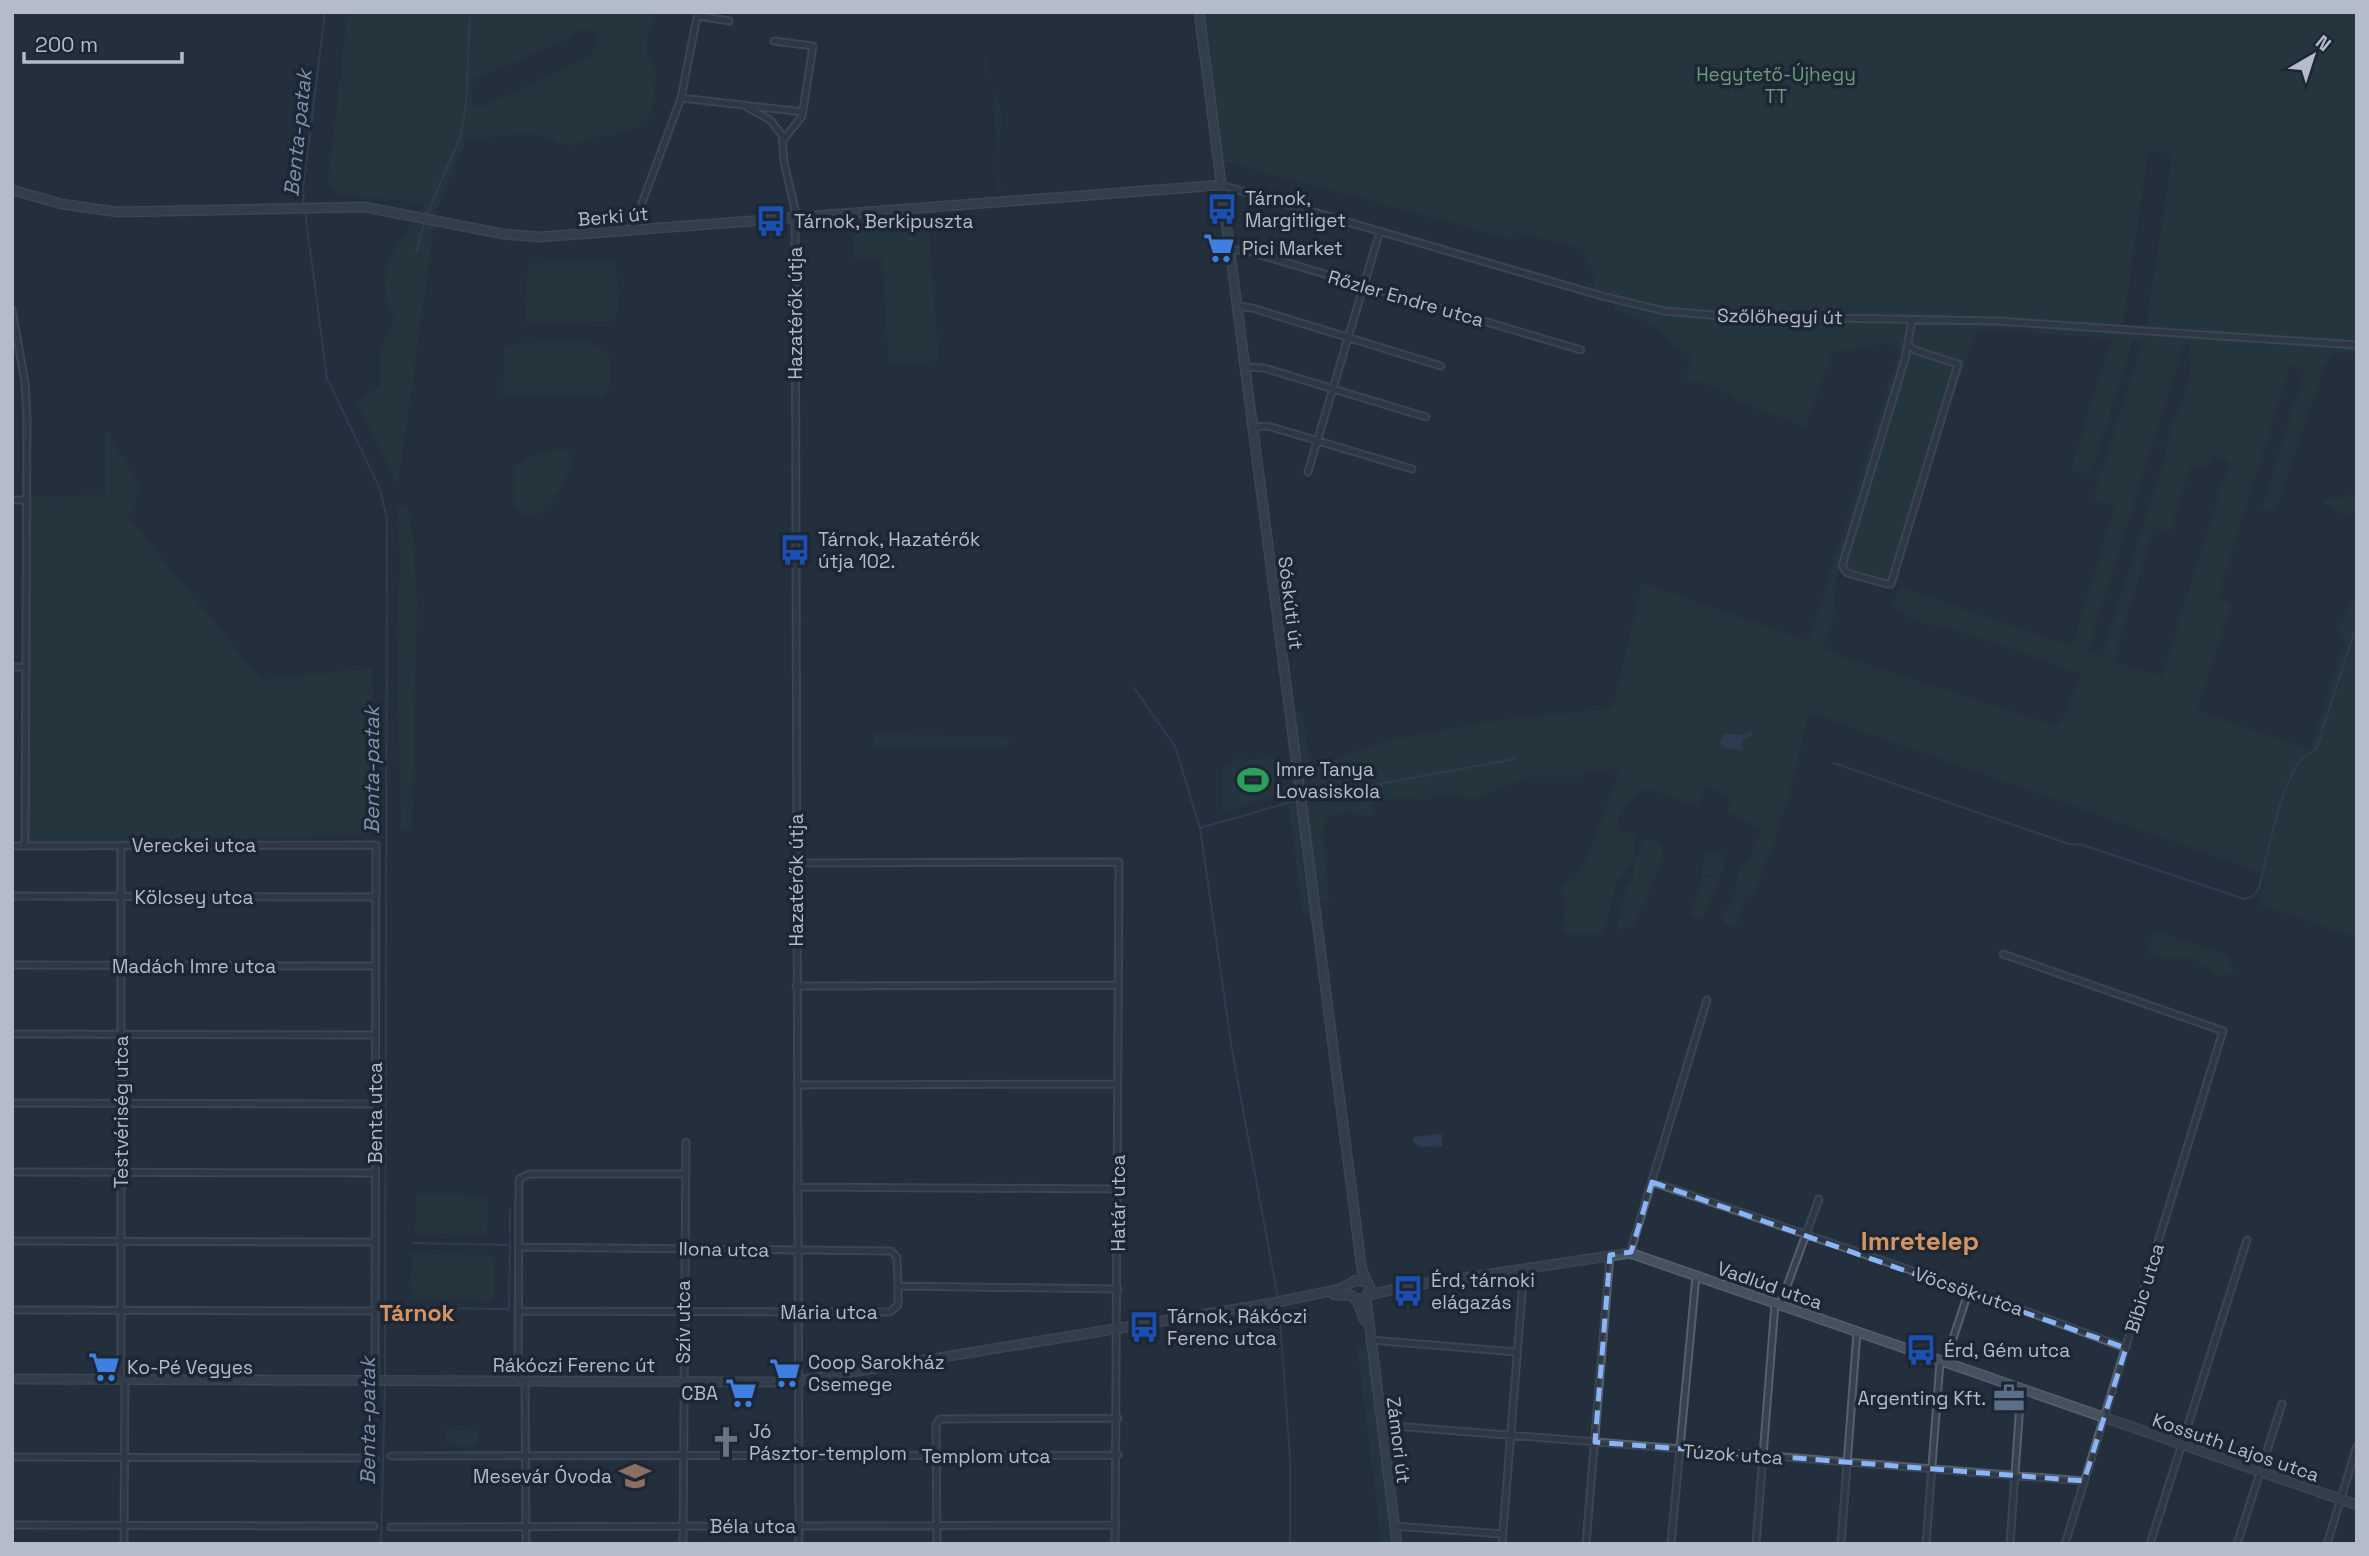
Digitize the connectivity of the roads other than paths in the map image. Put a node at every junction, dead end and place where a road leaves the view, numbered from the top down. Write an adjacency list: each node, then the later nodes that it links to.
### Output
1 (1199, 12): 9 (street, Sóskúti út)
2 (698, 14): 3 (street); 5 (street)
3 (729, 21)
4 (774, 41): 7 (street)
5 (681, 99): 6 (street); 12 (street)
6 (747, 107): 7 (street); 8 (street)
7 (803, 112): 8 (street)
8 (783, 140): 11 (street, Hazatérők útja)
9 (1221, 185): 11 (street, Berki út); 13 (street, Szőlőhegyi út); 14 (street, Sóskúti út)
10 (12, 190): 12 (street, Berki út)
11 (795, 216): 12 (street, Berki út); 39 (street, Hazatérők útja)
12 (632, 230)
13 (1380, 231): 15 (street); 18 (street, Szőlőhegyi út)
14 (1230, 250): 15 (street, Rőzler Endre utca); 16 (street, Sóskúti út)
15 (1364, 286): 19 (street); 22 (street, Rőzler Endre utca)
16 (1237, 306): 19 (street); 24 (street, Sóskúti út)
17 (12, 310): 32 (street)
18 (1912, 320): 20 (street); 21 (street, Szőlőhegyi út)
19 (1348, 338): 23 (street); 25 (street)
20 (1909, 345): 20 (street)
21 (2357, 345)
22 (1581, 350)
23 (1441, 366)
24 (1245, 367): 25 (street); 27 (street, Sóskúti út)
25 (1333, 389): 26 (street); 28 (street)
26 (1426, 417)
27 (1253, 427): 28 (street); 66 (street, Sóskúti út)
28 (1318, 441): 29 (street); 30 (street)
29 (1412, 470)
30 (1308, 472)
31 (12, 500): 32 (street)
32 (25, 500): 34 (street)
33 (12, 667): 34 (street)
34 (24, 667): 38 (street)
35 (121, 845): 36 (street, Vereckei utca); 38 (street, Vereckei utca); 41 (street, Testvériség utca)
36 (376, 845): 42 (street, Benta utca)
37 (12, 846): 38 (street, Vereckei utca)
38 (25, 846)
39 (796, 863): 47 (street, Határ utca); 48 (street, Hazatérők útja)
40 (12, 896): 41 (street, Kölcsey utca)
41 (122, 897): 42 (street, Kölcsey utca); 45 (street, Testvériség utca)
42 (376, 897): 46 (street, Benta utca)
43 (2003, 954): 99 (street, Bíbic utca)
44 (12, 965): 45 (street, Madách Imre utca)
45 (121, 965): 46 (street, Madách Imre utca); 51 (street, Testvériség utca)
46 (376, 966): 52 (street, Benta utca)
47 (1118, 985): 48 (street); 53 (street, Határ utca)
48 (796, 986): 54 (street, Hazatérők útja)
49 (1707, 1000): 63 (street)
50 (12, 1034): 51 (street)
51 (121, 1035): 52 (street); 56 (street, Testvériség utca)
52 (375, 1035): 57 (street, Benta utca)
53 (1118, 1084): 54 (street); 65 (street, Határ utca)
54 (797, 1085): 64 (street, Hazatérők útja)
55 (12, 1103): 56 (street)
56 (121, 1104): 57 (street); 60 (street, Testvériség utca)
57 (376, 1104): 61 (street, Benta utca)
58 (686, 1142): 62 (street, Szív utca)
59 (12, 1172): 60 (street)
60 (121, 1172): 61 (street); 71 (street, Testvériség utca)
61 (375, 1173): 72 (street, Benta utca)
62 (685, 1174): 73 (street); 74 (street, Szív utca)
63 (1653, 1182): 68 (street, Vöcsök utca); 76 (street)
64 (797, 1187): 65 (street); 75 (street, Hazatérők útja)
65 (1118, 1189): 84 (street, Határ utca)
66 (1353, 1197): 80 (street, Sóskúti út); 81 (street, Sóskúti út)
67 (1819, 1199): 68 (street)
68 (1805, 1236): 85 (street, Vöcsök utca); 89 (street)
69 (2248, 1240): 115 (street)
70 (12, 1241): 71 (street)
71 (120, 1241): 72 (street); 91 (street, Testvériség utca)
72 (375, 1242): 92 (street, Benta utca)
73 (519, 1247): 74 (street, Ilona utca); 93 (street)
74 (683, 1249): 75 (street, Ilona utca); 94 (street, Szív utca)
75 (797, 1250): 83 (street, Ilona utca); 95 (street, Hazatérők útja)
76 (1630, 1253): 77 (street, Vadlúd utca); 79 (street, Vadlúd utca)
77 (1609, 1255): 78 (street, Vadlúd utca); 114 (street)
78 (1524, 1269): 82 (street, Vadlúd utca); 100 (street)
79 (1696, 1276): 89 (street, Vadlúd utca); 117 (street)
80 (1352, 1283): 81 (street, Vadlúd utca); 87 (street, Sóskúti út); 88 (street)
81 (1368, 1283): 82 (street, Vadlúd utca); 86 (street, Sóskúti út)
82 (1415, 1285): 86 (street, Vadlúd utca)
83 (898, 1286): 84 (street, Mária utca); 95 (street, Mária utca)
84 (1118, 1289): 96 (street, Határ utca)
85 (1969, 1290): 99 (street, Vöcsök utca); 101 (street)
86 (1367, 1296): 87 (street, Vadlúd utca); 98 (street, Zámori út)
87 (1353, 1297): 88 (street, Vadlúd utca); 98 (street, Zámori út)
88 (1303, 1298): 96 (street, Rákóczi Ferenc út)
89 (1777, 1305): 97 (street, Vadlúd utca); 126 (street)
90 (12, 1310): 91 (street)
91 (121, 1310): 92 (street); 103 (street, Testvériség utca)
92 (375, 1311): 104 (street, Benta utca)
93 (518, 1311): 94 (street, Mária utca); 105 (street)
94 (684, 1312): 95 (street, Mária utca); 107 (street, Szív utca)
95 (797, 1312): 106 (street, Hazatérők útja)
96 (1118, 1329): 106 (street, Rákóczi Ferenc út); 110 (street, Határ utca)
97 (1857, 1332): 101 (street, Vadlúd utca); 128 (street)
98 (1370, 1340): 100 (street); 112 (street, Zámori út)
99 (2126, 1348): 111 (street, Bíbic utca)
100 (1517, 1352): 113 (street)
101 (1942, 1362): 108 (street, Vadlúd utca); 129 (street)
102 (12, 1379): 103 (street, Rákóczi Ferenc út)
103 (123, 1379): 104 (street, Rákóczi Ferenc út); 122 (street, Testvériség utca)
104 (375, 1380): 105 (street, Rákóczi Ferenc út)
105 (521, 1381): 107 (street, Rákóczi Ferenc út); 123 (street)
106 (798, 1381): 107 (street, Rákóczi Ferenc út); 125 (street, Hazatérők útja)
107 (682, 1382): 124 (street, Szív utca)
108 (2021, 1389): 111 (street, Vadlúd utca); 131 (street)
109 (2282, 1404): 130 (street)
110 (1118, 1418): 118 (street, Határ utca); 120 (street)
111 (2104, 1418): 115 (street, Kossuth Lajos utca); 132 (street, Bíbic utca)
112 (1382, 1425): 113 (street, Túzok utca); 143 (street, Zámori út)
113 (1511, 1435): 114 (street, Túzok utca); 145 (street)
114 (1595, 1443): 117 (street, Túzok utca); 154 (street)
115 (2182, 1444): 130 (street, Kossuth Lajos utca); 161 (street)
116 (2357, 1446): 133 (street)
117 (1680, 1450): 126 (street, Túzok utca); 155 (street)
118 (1118, 1455): 120 (street, Templom utca); 140 (street, Határ utca)
119 (391, 1456): 123 (street, Templom utca)
120 (936, 1456): 125 (street, Templom utca); 142 (street)
121 (12, 1457): 122 (street)
122 (124, 1457): 127 (street); 136 (street, Testvériség utca)
123 (525, 1457): 124 (street, Templom utca); 138 (street)
124 (683, 1457): 125 (street, Templom utca); 139 (street, Szív utca)
125 (799, 1457): 141 (street, Hazatérők útja)
126 (1763, 1457): 128 (street, Túzok utca); 156 (street)
127 (375, 1458)
128 (1847, 1463): 129 (street, Túzok utca); 157 (street)
129 (1931, 1470): 131 (street, Túzok utca); 158 (street)
130 (2259, 1471): 133 (street, Kossuth Lajos utca); 162 (street)
131 (2015, 1475): 132 (street, Túzok utca); 159 (street)
132 (2084, 1481): 160 (street, Bíbic utca)
133 (2340, 1500): 134 (street, Kossuth Lajos utca); 163 (street)
134 (2357, 1505)
135 (12, 1525): 136 (street)
136 (124, 1525): 137 (street); 146 (street, Testvériség utca)
137 (374, 1525)
138 (526, 1525): 139 (street, Béla utca); 144 (street, Béla utca); 147 (street)
139 (683, 1525): 141 (street, Béla utca); 148 (street, Szív utca)
140 (1116, 1525): 142 (street, Béla utca); 151 (street, Határ utca)
141 (799, 1526): 142 (street, Béla utca); 149 (street, Hazatérők útja)
142 (937, 1526): 150 (street)
143 (1394, 1526): 145 (street); 152 (street, Zámori út)
144 (391, 1527)
145 (1503, 1534): 153 (street)
146 (124, 1544)
147 (526, 1544)
148 (683, 1544)
149 (799, 1544)
150 (937, 1544)
151 (1115, 1544)
152 (1397, 1544)
153 (1502, 1544)
154 (1586, 1544)
155 (1671, 1544)
156 (1756, 1544)
157 (1841, 1544)
158 (1926, 1544)
159 (2010, 1544)
160 (2065, 1544)
161 (2150, 1544)
162 (2237, 1544)
163 (2327, 1544)

